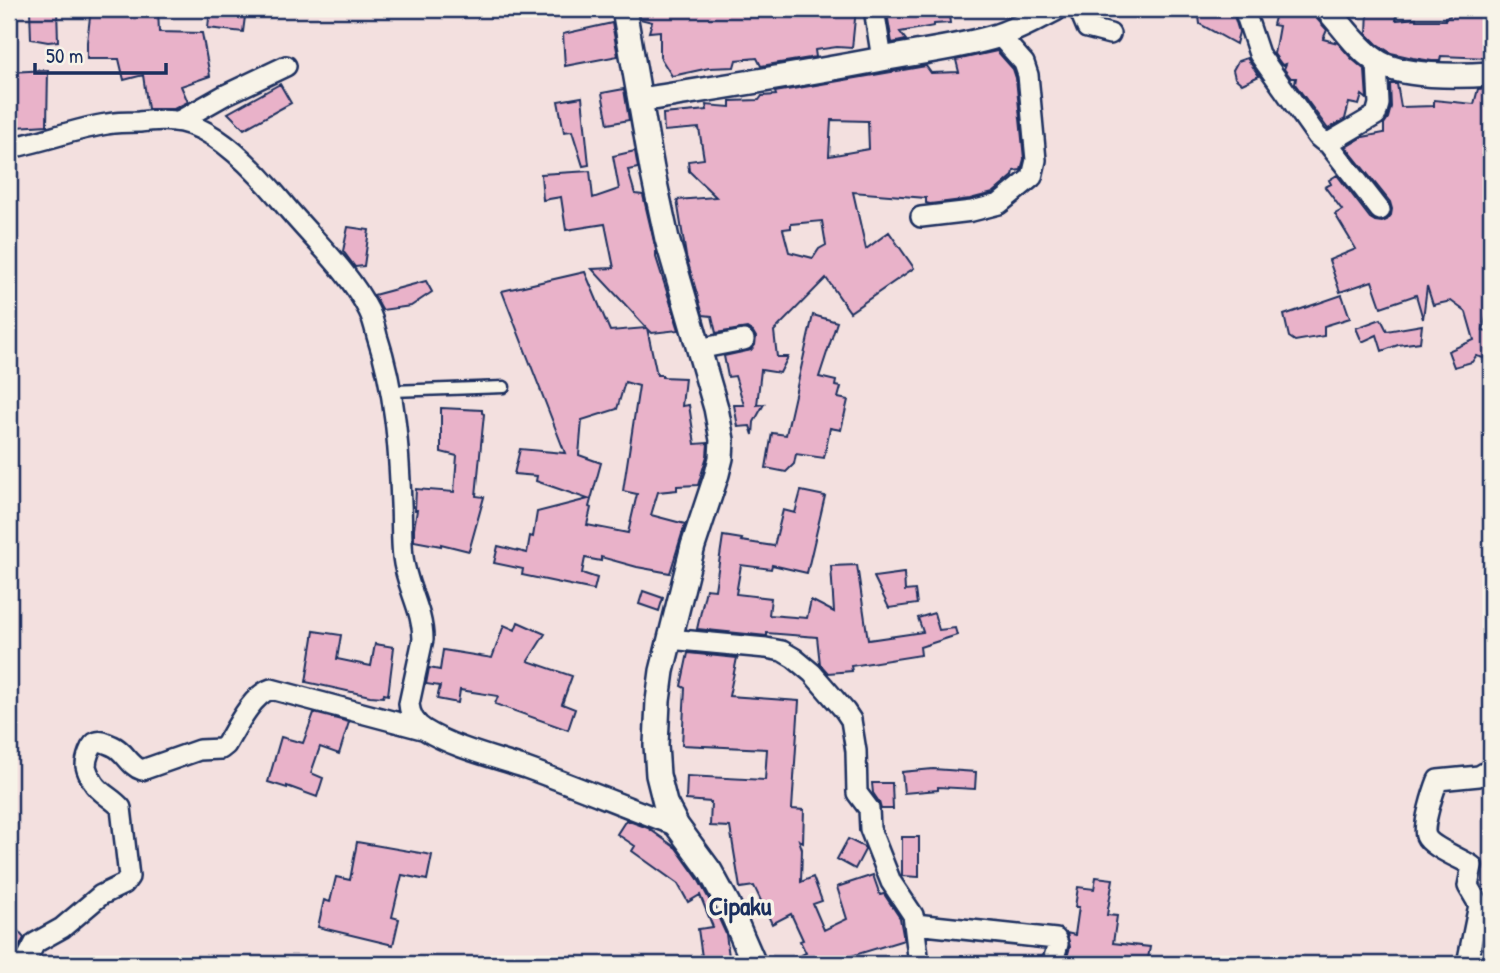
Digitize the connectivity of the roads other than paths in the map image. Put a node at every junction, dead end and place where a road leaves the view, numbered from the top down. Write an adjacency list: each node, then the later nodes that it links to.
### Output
1 (624, 9): 13 (street)
2 (874, 9): 9 (street)
3 (1055, 9): 8 (street)
4 (1079, 9): 7 (street)
5 (1244, 9): 15 (street)
6 (1327, 9): 10 (street)
7 (1110, 34)
8 (999, 35): 9 (street); 18 (street)
9 (882, 59): 13 (street)
10 (1377, 62): 12 (street); 15 (street)
11 (286, 66): 14 (street)
12 (1491, 74)
13 (641, 100): 20 (street)
14 (179, 121): 16 (street); 22 (street)
15 (1327, 142): 17 (street)
16 (9, 148)
17 (1380, 210)
18 (921, 217)
19 (744, 340): 20 (street)
20 (698, 349): 23 (street)
21 (504, 387): 22 (lane)
22 (392, 391): 24 (street)
23 (669, 639): 26 (street); 27 (street)
24 (422, 729): 26 (street); 28 (street)
25 (1491, 769): 32 (street)
26 (677, 826): 29 (street)
27 (915, 924): 30 (street); 31 (street)
28 (24, 964)
29 (754, 964)
30 (919, 964)
31 (1052, 964)
32 (1467, 964)

